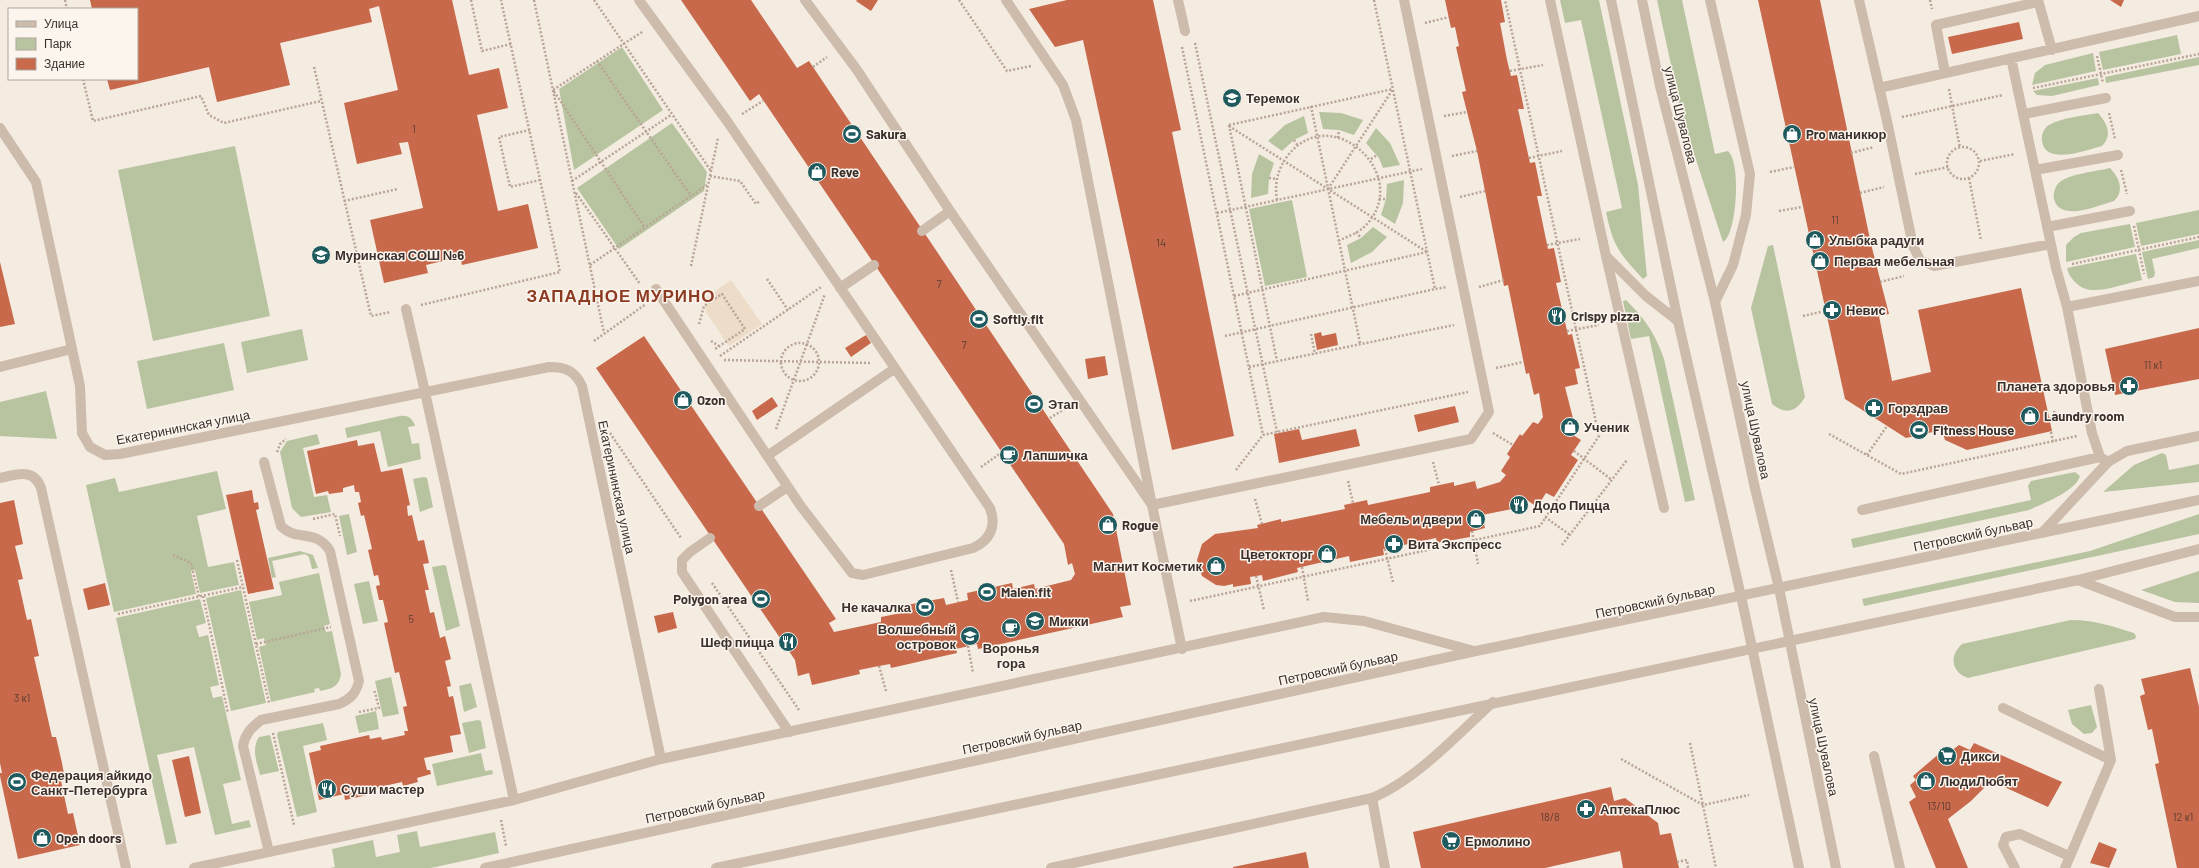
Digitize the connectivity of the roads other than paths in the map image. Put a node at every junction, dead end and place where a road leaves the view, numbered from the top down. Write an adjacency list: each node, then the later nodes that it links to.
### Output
1 (638, 0): 31 (street)
2 (805, 0): 23 (street)
3 (1006, 0): 48 (street)
4 (1178, 0): 13 (street)
5 (1404, 0): 48 (street)
6 (1550, 0): 28 (street)
7 (1611, 0): 36 (street)
8 (1642, 0): 33 (street, улица Шувалова)
9 (1710, 0): 33 (street)
10 (1859, 0): 17 (street)
11 (2038, 1): 14 (street); 16 (street)
12 (2199, 16): 14 (street)
13 (1183, 36)
14 (2052, 50): 15 (street)
15 (2012, 58): 16 (street); 19 (street)
16 (1945, 73): 17 (street)
17 (1879, 88): 27 (street)
18 (2106, 98): 19 (street)
19 (2024, 114): 22 (street)
20 (0, 128): 37 (street, Екатерининская улица)
21 (2118, 155): 22 (street)
22 (2035, 170): 25 (street)
23 (950, 210): 26 (street); 48 (street)
24 (2130, 211): 25 (street)
25 (2047, 227): 27 (street)
26 (922, 231)
27 (2051, 244): 34 (street)
28 (1606, 256): 36 (street); 50 (street)
29 (874, 265): 31 (street)
30 (2199, 281): 34 (street)
31 (840, 288): 39 (street)
32 (656, 295): 42 (street)
33 (1715, 302): 56 (street, улица Шувалова)
34 (2067, 307): 43 (street)
35 (406, 309): 40 (street)
36 (1678, 321): 57 (street)
37 (72, 349): 38 (street); 40 (street, Екатерининская улица)
38 (0, 367)
39 (894, 369): 42 (street); 46 (street)
40 (425, 392): 68 (street, Екатерининская улица); 71 (street)
41 (2199, 436): 43 (street)
42 (767, 456): 46 (street)
43 (2104, 460): 51 (street); 52 (street)
44 (264, 462): 72 (street)
45 (0, 478): 74 (street)
46 (787, 487): 49 (street)
47 (2199, 500): 52 (street, Петровский бульвар)
48 (1152, 505): 61 (street)
49 (759, 506)
50 (1664, 508)
51 (1862, 510)
52 (2042, 533): 56 (street, Петровский бульвар)
53 (710, 538): 66 (street)
54 (2199, 549): 55 (street)
55 (2078, 580): 58 (street); 59 (street)
56 (1779, 588): 57 (street, Петровский бульвар); 59 (street, улица Шувалова)
57 (1741, 596): 60 (street); 62 (street, Петровский бульвар)
58 (2199, 617)
59 (1790, 641): 60 (street); 81 (street, улица Шувалова)
60 (1752, 648): 64 (street); 80 (street)
61 (1182, 649): 62 (street); 66 (street)
62 (1476, 651): 76 (street, Петровский бульвар)
63 (2099, 689): 69 (street)
64 (1493, 702): 70 (street); 77 (street)
65 (2003, 708): 69 (street)
66 (789, 732): 68 (street)
67 (1874, 756): 82 (street)
68 (661, 759): 71 (street)
69 (2111, 760): 73 (street)
70 (1372, 798): 78 (street); 79 (street)
71 (514, 800): 72 (street)
72 (268, 852): 75 (street)
73 (2069, 856): 83 (street); 84 (street)
74 (126, 868)
75 (194, 868)
76 (485, 868)
77 (716, 868)
78 (1051, 868)
79 (1385, 868)
80 (1800, 868)
81 (1836, 868)
82 (1900, 868)
83 (2014, 868)
84 (2064, 868)

